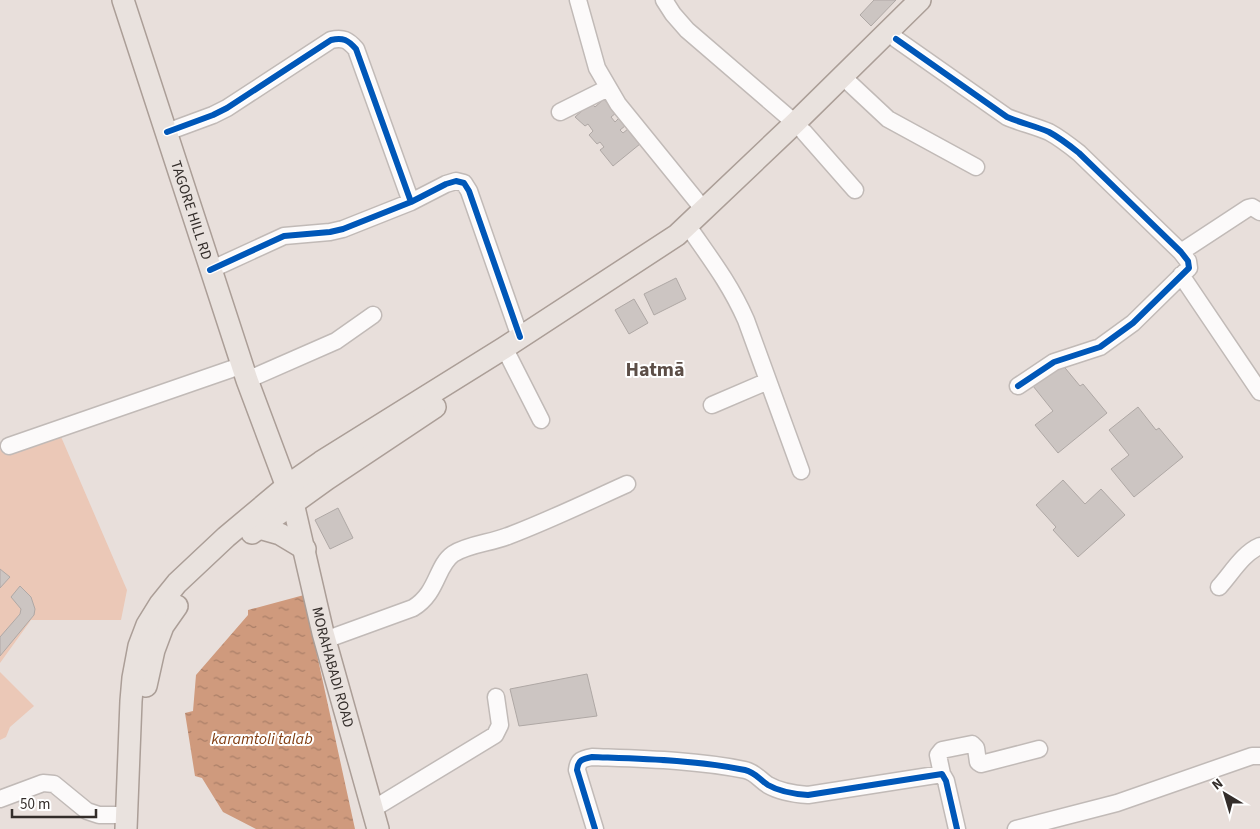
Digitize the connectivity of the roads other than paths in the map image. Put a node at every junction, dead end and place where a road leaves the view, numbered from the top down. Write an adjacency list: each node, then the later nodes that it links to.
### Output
1 (123, 0): 11 (main road, TAGORE HILL RD)
2 (578, 0): 8 (street)
3 (664, 0): 10 (street)
4 (920, 0): 7 (main road)
5 (936, 0): 6 (main road)
6 (896, 39): 7 (main road); 18 (street)
7 (847, 80): 10 (main road); 12 (street)
8 (608, 88): 9 (street); 15 (street)
9 (560, 112)
10 (800, 128): 13 (street); 15 (main road); 17 (main road)
11 (167, 132): 14 (street); 19 (main road, TAGORE HILL RD)
12 (976, 167)
13 (855, 190)
14 (410, 202): 19 (street); 22 (street)
15 (704, 210): 22 (main road)
16 (1260, 212): 18 (street)
17 (692, 232): 23 (main road); 25 (street)
18 (1181, 252): 20 (street)
19 (210, 270): 24 (main road, TAGORE HILL RD)
20 (1182, 275): 26 (street); 27 (street)
21 (373, 315): 24 (street)
22 (520, 337): 33 (main road)
23 (509, 357): 29 (street); 33 (main road)
24 (245, 372): 30 (street); 33 (main road, TAGORE HILL RD)
25 (768, 381): 28 (street); 31 (street)
26 (1018, 386)
27 (1260, 392)
28 (712, 405)
29 (540, 420)
30 (9, 446)
31 (801, 471)
32 (627, 484): 38 (street)
33 (290, 494): 34 (main road); 36 (main road, MORAHABADI ROAD); 45 (main road)
34 (259, 528): 36 (main road); 45 (main road)
35 (1260, 546): 37 (street)
36 (304, 549): 38 (main road, MORAHABADI ROAD)
37 (1219, 588)
38 (325, 640): 44 (main road, MORAHABADI ROAD)
39 (496, 697): 44 (street)
40 (1039, 749): 42 (street)
41 (1260, 756): 48 (street)
42 (942, 774): 46 (street); 47 (street)
43 (0, 799): 45 (street)
44 (376, 819)
45 (130, 824)
46 (595, 829)
47 (957, 829)
48 (1016, 829)

